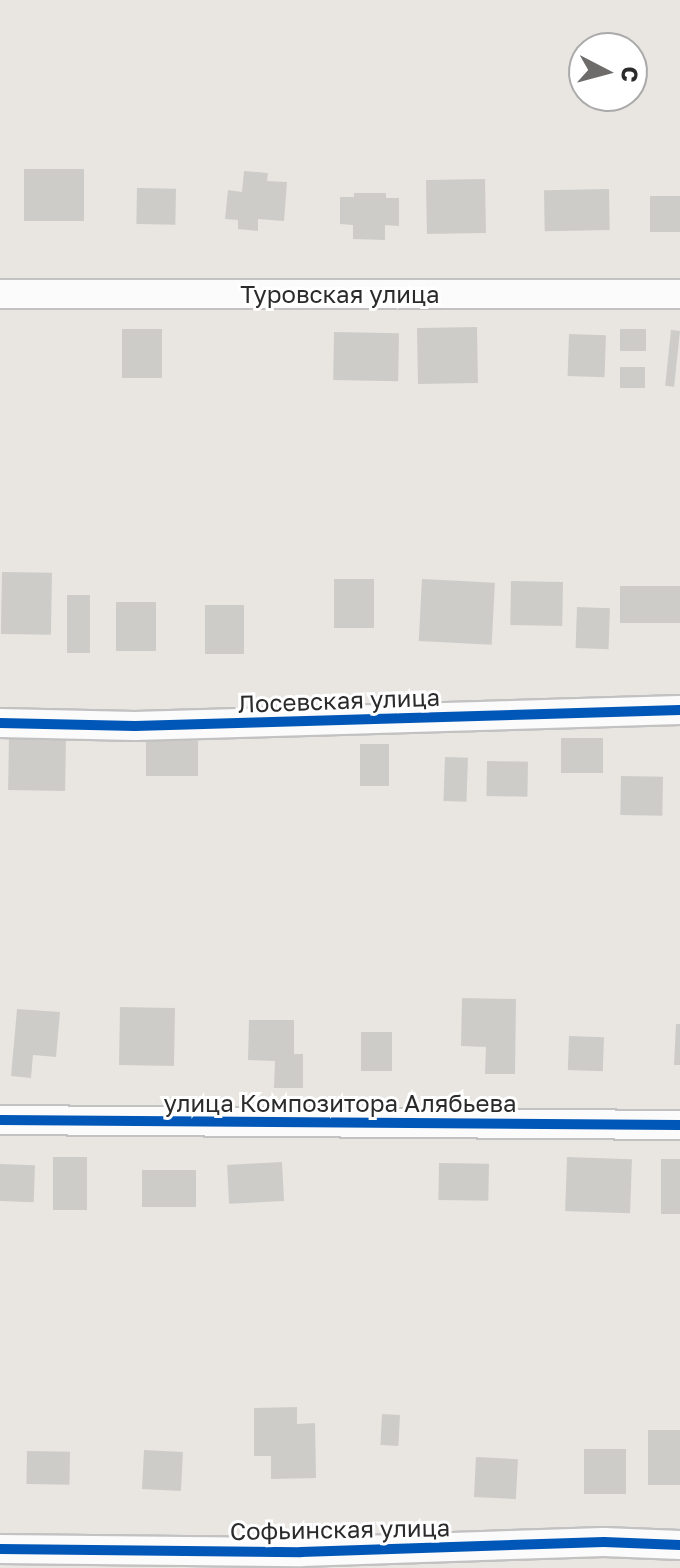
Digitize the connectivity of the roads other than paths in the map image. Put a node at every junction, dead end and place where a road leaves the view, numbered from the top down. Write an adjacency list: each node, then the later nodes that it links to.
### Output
1 (0, 294): 2 (street, Туровская улица)
2 (680, 294)
3 (680, 710): 4 (street, Лосевская улица)
4 (0, 723)
5 (0, 1120): 6 (street, улица Композитора Алябьева)
6 (680, 1125)
7 (680, 1545): 8 (street, Софьинская улица)
8 (0, 1549)

